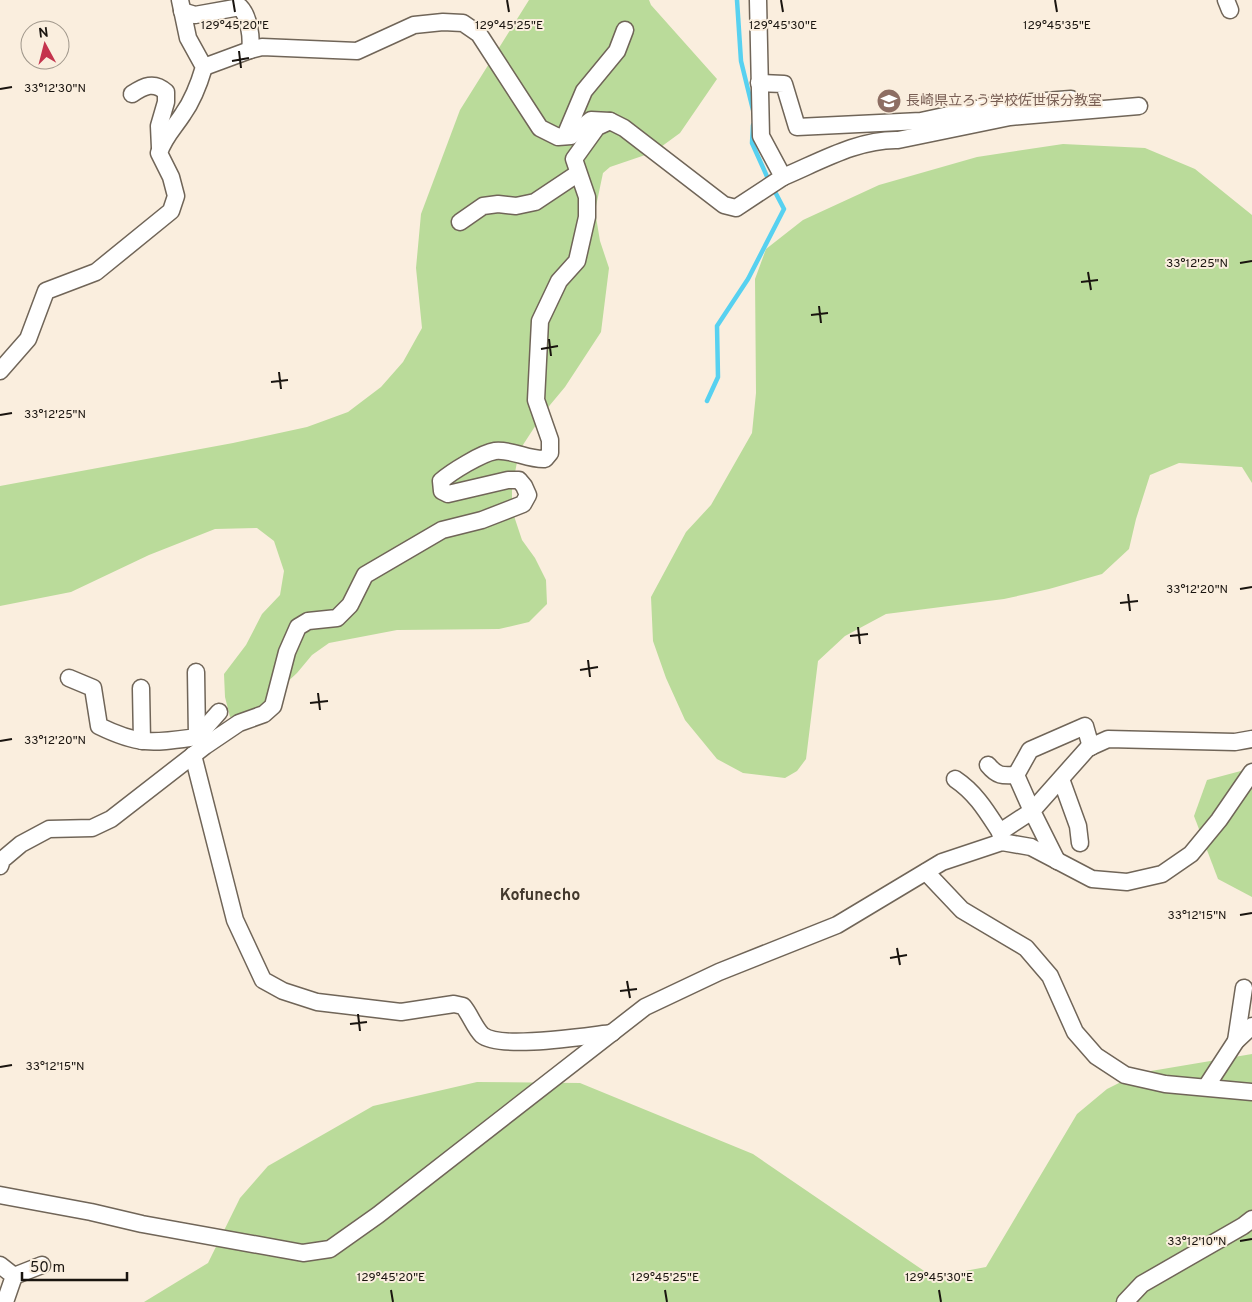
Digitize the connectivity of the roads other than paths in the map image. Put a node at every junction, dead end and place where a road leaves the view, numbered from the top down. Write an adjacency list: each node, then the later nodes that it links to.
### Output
1 (758, 0): 6 (street)
2 (181, 5): 4 (street); 5 (street)
3 (625, 30): 11 (street)
4 (250, 50): 5 (street); 11 (street)
5 (204, 67): 12 (street)
6 (759, 83): 8 (street); 14 (street)
7 (132, 94): 12 (street)
8 (1072, 99)
9 (1139, 106): 14 (street)
10 (610, 121): 11 (street); 13 (street); 14 (street)
11 (565, 136)
12 (160, 150): 16 (street)
13 (578, 174): 15 (street); 23 (street)
14 (779, 179)
15 (460, 222)
16 (0, 371)
17 (196, 672): 23 (street)
18 (69, 678): 22 (street)
19 (141, 688): 22 (street)
20 (219, 712): 23 (street)
21 (1252, 739): 24 (street)
22 (142, 741): 23 (street)
23 (198, 746): 34 (street); 38 (street)
24 (1091, 747): 27 (street); 29 (street)
25 (988, 765): 27 (street)
26 (1252, 772): 33 (street)
27 (1016, 775): 30 (street)
28 (955, 779): 31 (street)
29 (1061, 779): 30 (street); 32 (street)
30 (1032, 811): 31 (street); 33 (street)
31 (1001, 837): 33 (street); 35 (street)
32 (1080, 843)
33 (1057, 861)
34 (0, 866)
35 (926, 872): 38 (street); 40 (street)
36 (1244, 988): 39 (street)
37 (1252, 1026): 39 (street)
38 (612, 1033): 42 (street)
39 (1236, 1041): 40 (street)
40 (1206, 1087): 41 (street)
41 (1252, 1092)
42 (0, 1195)
43 (1252, 1219): 48 (street)
44 (0, 1265): 46 (street)
45 (42, 1265): 46 (street)
46 (14, 1276): 47 (street)
47 (5, 1302)
48 (1125, 1302)

